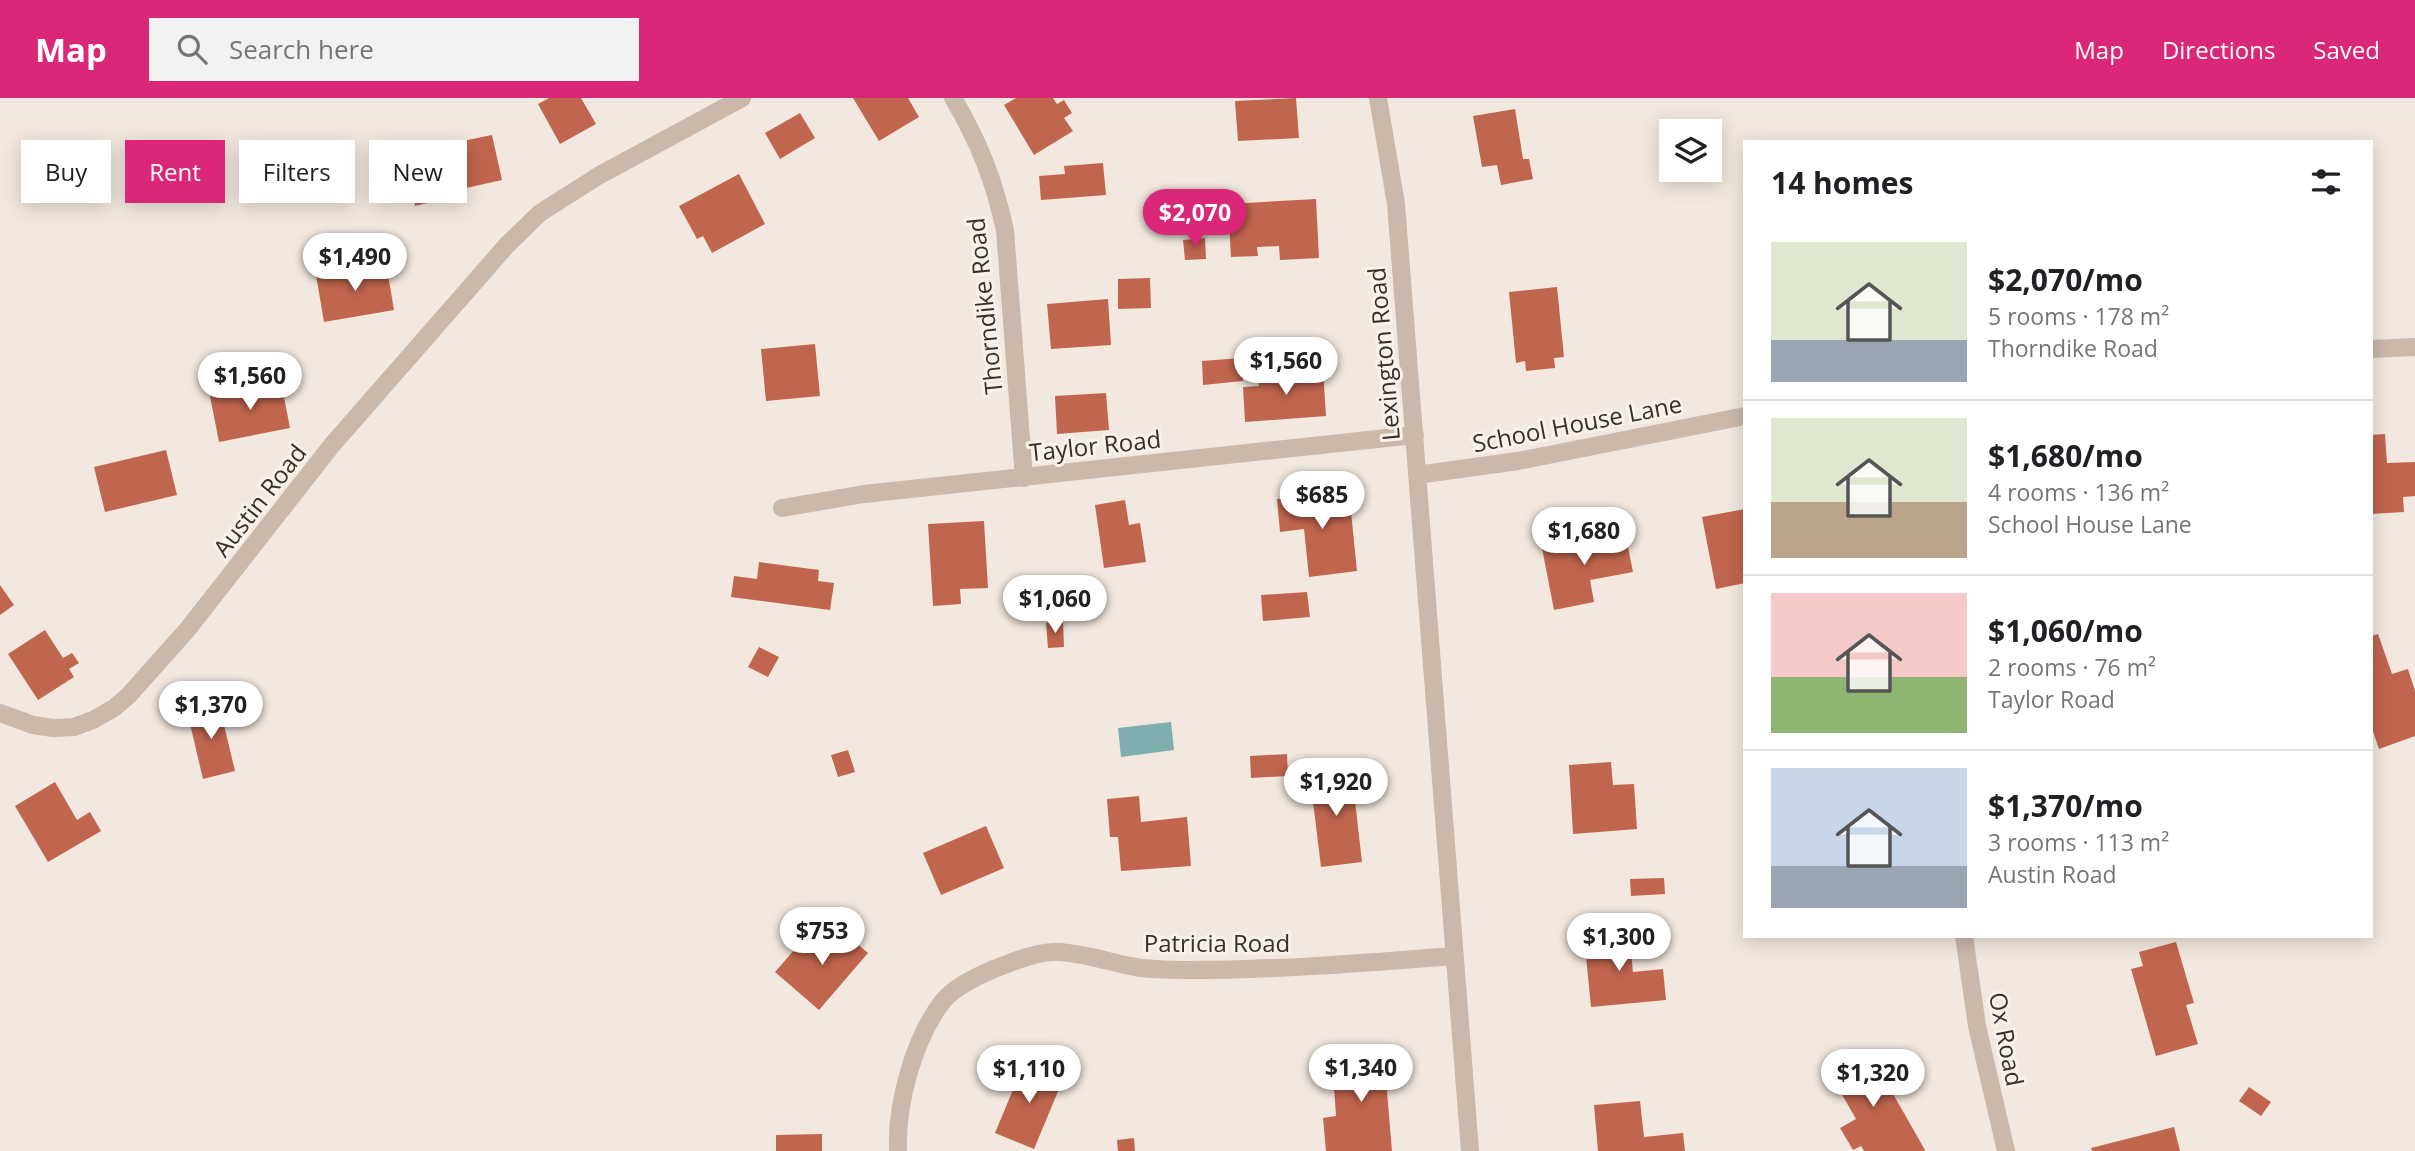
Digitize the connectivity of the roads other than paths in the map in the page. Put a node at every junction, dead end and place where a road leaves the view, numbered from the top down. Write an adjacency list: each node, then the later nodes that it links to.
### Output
1 (743, 98): 11 (street, Austin Road)
2 (953, 98): 9 (street, Thorndike Road)
3 (1378, 98): 7 (street, Lexington Road)
4 (2415, 347): 5 (street)
5 (2373, 349)
6 (1743, 416): 8 (street, School House Lane)
7 (1415, 435): 8 (street, Lexington Road); 9 (street, Taylor Road)
8 (1417, 475): 13 (street, Lexington Road)
9 (1024, 478): 10 (street, Taylor Road)
10 (782, 508)
11 (0, 713)
12 (1964, 938): 16 (street, Ox Road)
13 (1453, 956): 14 (street, Patricia Road); 15 (street, Lexington Road)
14 (898, 1151)
15 (1470, 1151)
16 (2006, 1151)

